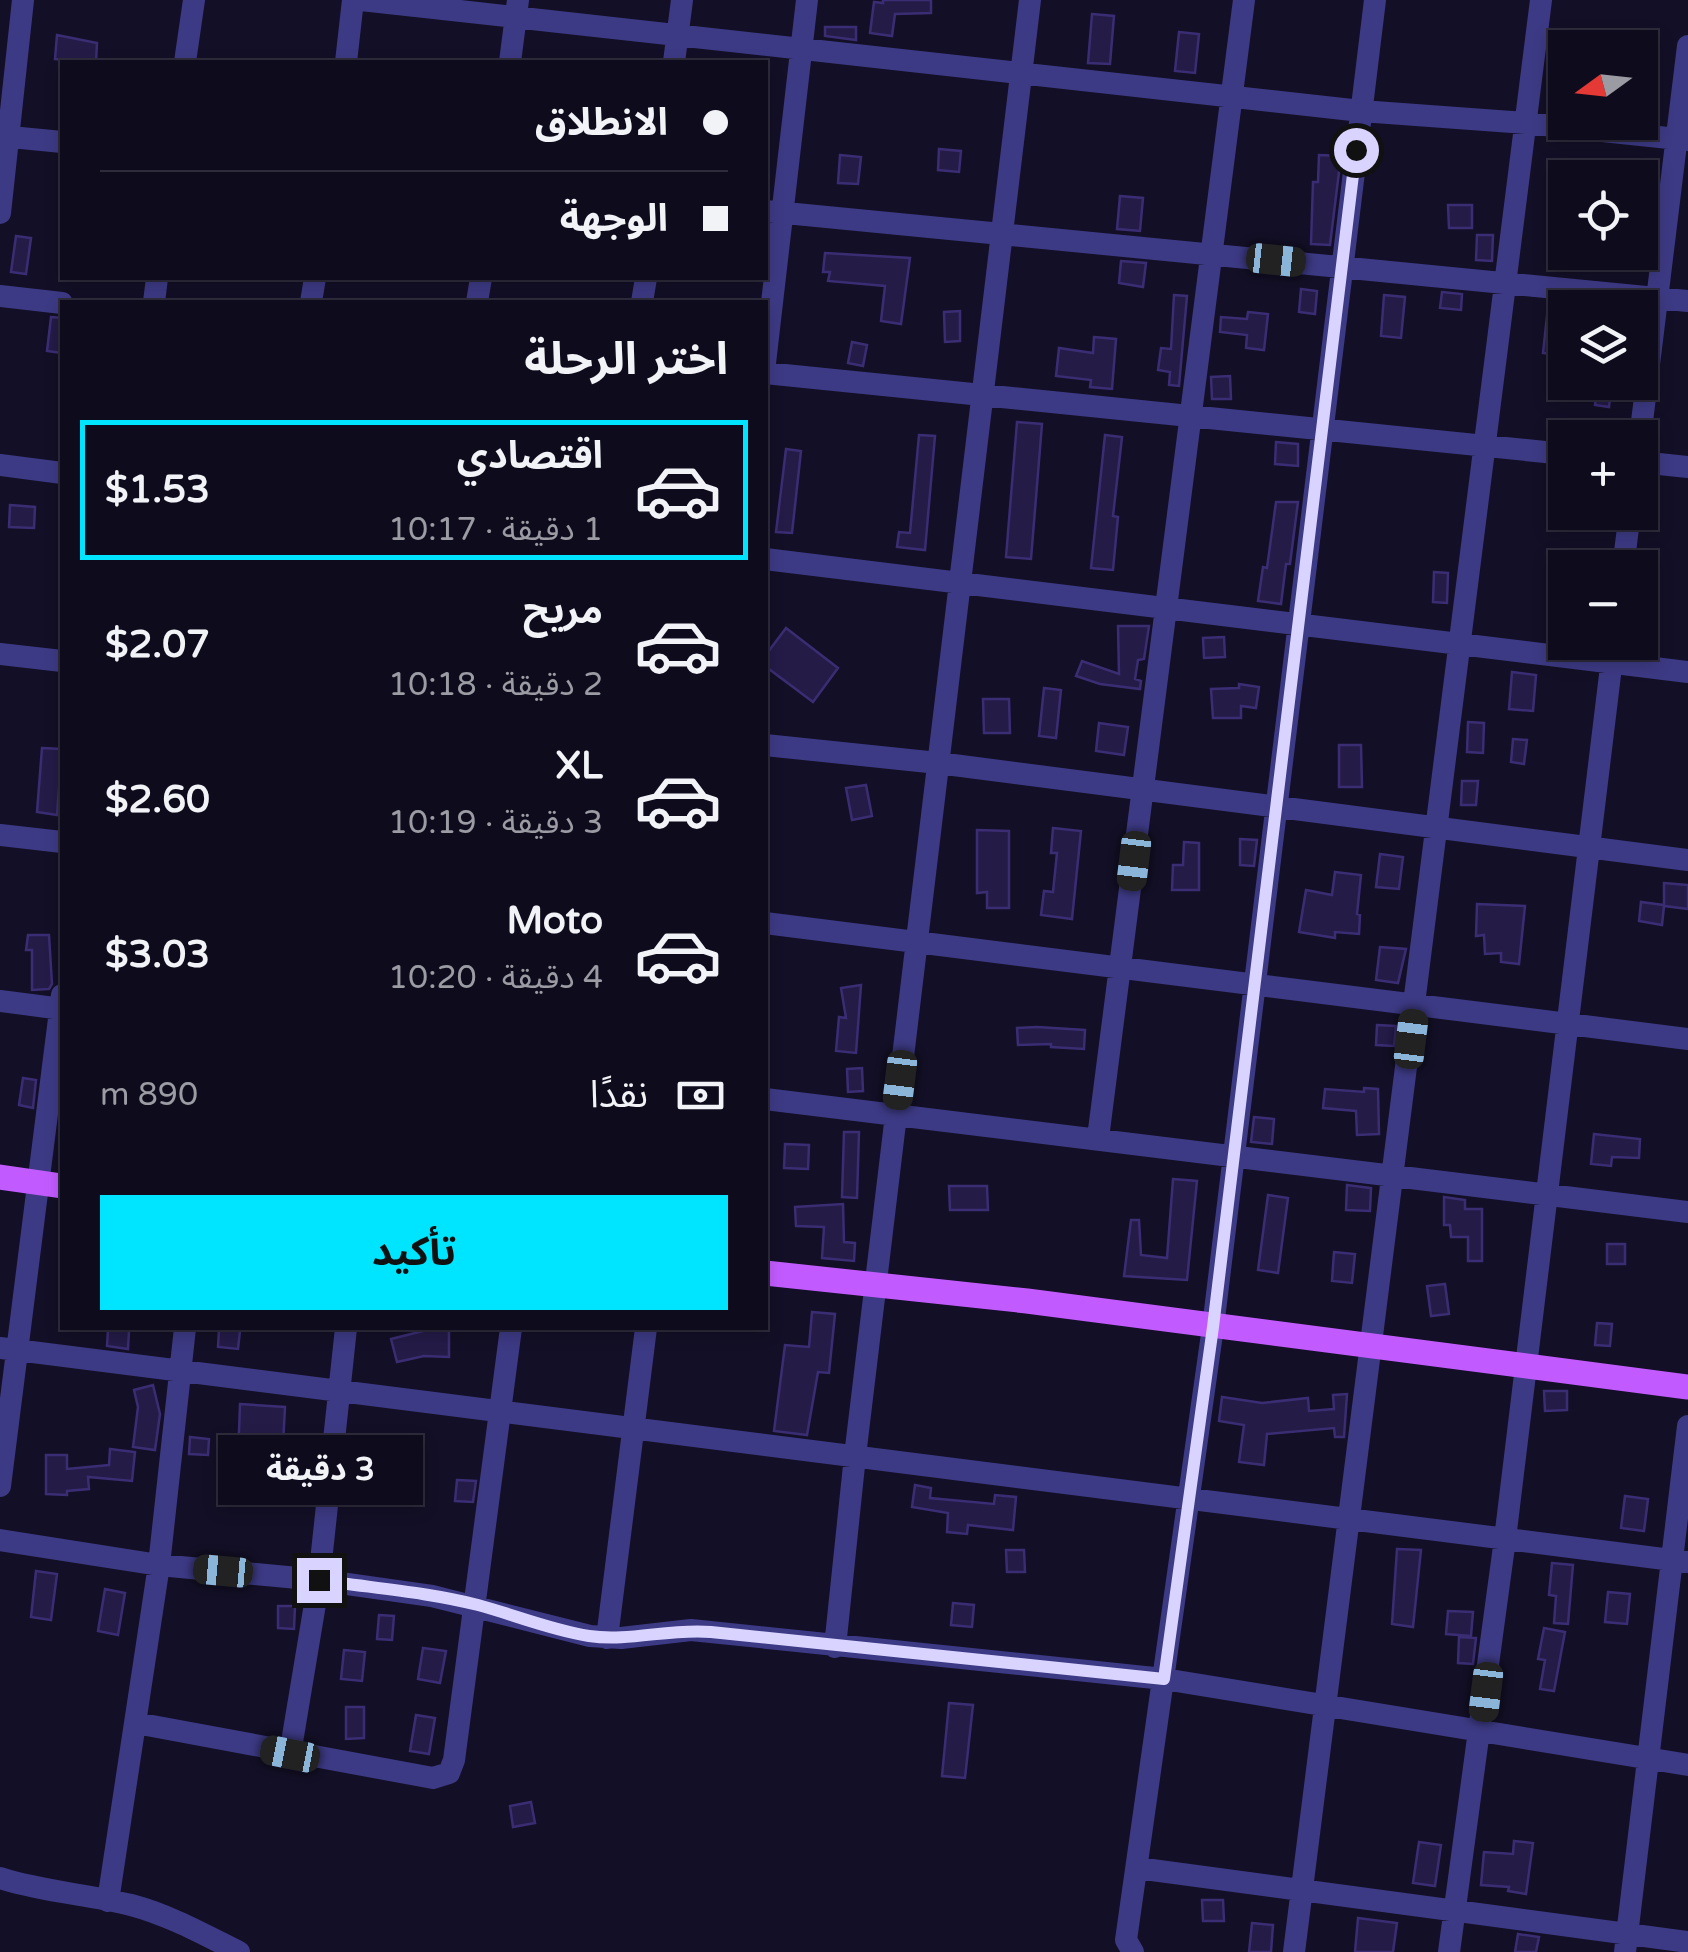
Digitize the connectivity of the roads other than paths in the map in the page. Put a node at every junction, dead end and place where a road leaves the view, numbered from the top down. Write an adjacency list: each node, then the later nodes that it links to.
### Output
1 (23, 0): 23 (street)
2 (194, 0): 15 (street)
3 (353, 0): 16 (street)
4 (361, 0): 11 (street)
5 (682, 0): 12 (street)
6 (808, 0): 14 (street)
7 (1030, 0): 19 (street)
8 (1244, 0): 20 (street)
9 (1374, 0): 21 (street)
10 (1541, 0): 22 (street)
11 (517, 9): 12 (street); 17 (street)
12 (678, 35): 14 (street); 18 (street)
13 (1688, 46): 24 (street)
14 (801, 49): 19 (street); 26 (street)
15 (186, 60)
16 (346, 60)
17 (510, 60)
18 (674, 60)
19 (1021, 73): 20 (street); 28 (street)
20 (1231, 96): 21 (street); 29 (street)
21 (1361, 111): 22 (street); 30 (street)
22 (1526, 122): 24 (street); 31 (street)
23 (5, 136): 25 (street); 27 (street)
24 (1682, 140): 33 (street)
25 (60, 142)
26 (773, 211): 28 (street); 38 (street)
27 (0, 213)
28 (1002, 234): 29 (street); 40 (street)
29 (1211, 254): 30 (street); 41 (street)
30 (1342, 267): 31 (street); 42 (street)
31 (1506, 283): 32 (street); 43 (street)
32 (1576, 290)
33 (1658, 292)
34 (0, 296): 37 (street)
35 (1658, 298): 36 (street)
36 (1688, 301)
37 (60, 303)
38 (768, 305)
39 (768, 374): 40 (street)
40 (982, 395): 41 (street); 50 (street)
41 (1190, 416): 42 (street); 51 (street)
42 (1322, 430): 43 (street); 52 (street)
43 (1486, 446): 44 (street); 53 (street)
44 (1548, 452)
45 (1658, 464): 47 (street)
46 (0, 466): 48 (street)
47 (1688, 466)
48 (60, 473)
49 (768, 559): 50 (street)
50 (960, 582): 51 (street); 61 (street)
51 (1166, 608): 52 (street); 62 (street)
52 (1298, 624): 53 (street); 63 (street)
53 (1460, 644): 54 (street); 64 (street)
54 (1548, 649)
55 (0, 654): 58 (street)
56 (1612, 660): 67 (street)
57 (1643, 660): 59 (street)
58 (60, 661)
59 (1688, 672)
60 (768, 745): 61 (street)
61 (938, 763): 62 (street); 70 (street)
62 (1142, 790): 63 (street); 71 (street)
63 (1275, 808): 64 (street); 72 (street)
64 (1438, 830): 67 (street); 75 (street)
65 (0, 835): 66 (street)
66 (60, 842)
67 (1588, 848): 68 (street); 76 (street)
68 (1688, 860)
69 (768, 923): 70 (street)
70 (917, 942): 71 (street); 80 (street)
71 (1120, 968): 72 (street); 81 (street)
72 (1254, 985): 75 (street); 82 (street)
73 (0, 1001): 74 (street)
74 (60, 1004)
75 (1416, 1006): 76 (street); 83 (street)
76 (1566, 1024): 78 (street); 86 (street)
77 (60, 1034): 85 (street)
78 (1688, 1039)
79 (768, 1098): 80 (street)
80 (896, 1114): 81 (street); 89 (street)
81 (1098, 1138): 82 (street)
82 (1232, 1154): 83 (street); 90 (street)
83 (1394, 1174): 86 (street); 95 (street)
84 (0, 1176): 85 (main road)
85 (50, 1184): 96 (street)
86 (1546, 1194): 87 (street); 97 (street)
87 (1688, 1212)
88 (768, 1273): 89 (main road)
89 (876, 1284): 90 (main road); 104 (street)
90 (1213, 1327): 95 (main road); 106 (street)
91 (185, 1330): 98 (street)
92 (346, 1330): 100 (street)
93 (511, 1330): 101 (street)
94 (646, 1330): 103 (street)
95 (1372, 1348): 97 (main road); 107 (street)
96 (8, 1349): 98 (street); 105 (street)
97 (1527, 1367): 99 (main road); 108 (street)
98 (180, 1371): 100 (street); 111 (street)
99 (1688, 1387)
100 (338, 1391): 101 (street); 112 (street)
101 (500, 1412): 103 (street); 113 (street)
102 (1688, 1426): 110 (street)
103 (633, 1428): 104 (street); 114 (street)
104 (854, 1456): 106 (street); 115 (street)
105 (0, 1486)
106 (1189, 1499): 107 (street); 116 (street)
107 (1349, 1519): 108 (street); 117 (street)
108 (1505, 1539): 110 (street); 119 (street)
109 (0, 1540): 111 (street)
110 (1680, 1562): 121 (street)
111 (159, 1565): 112 (street); 118 (street)
112 (319, 1580): 113 (street); 120 (street)
113 (477, 1605): 114 (street); 120 (street)
114 (607, 1638): 115 (street)
115 (835, 1647): 116 (street)
116 (1164, 1679): 117 (street); 123 (street)
117 (1325, 1706): 119 (street); 125 (street)
118 (136, 1723): 120 (street); 126 (street)
119 (1480, 1731): 121 (street); 127 (street)
120 (290, 1754)
121 (1648, 1758): 122 (street); 129 (street)
122 (1688, 1765)
123 (1137, 1868): 125 (street); 131 (street)
124 (0, 1878): 126 (street)
125 (1302, 1890): 127 (street); 132 (street)
126 (108, 1901): 130 (street)
127 (1457, 1911): 129 (street); 133 (street)
128 (1688, 1942): 129 (street)
129 (1626, 1943)
130 (238, 1952)
131 (1134, 1952)
132 (1294, 1952)
133 (1449, 1952)

